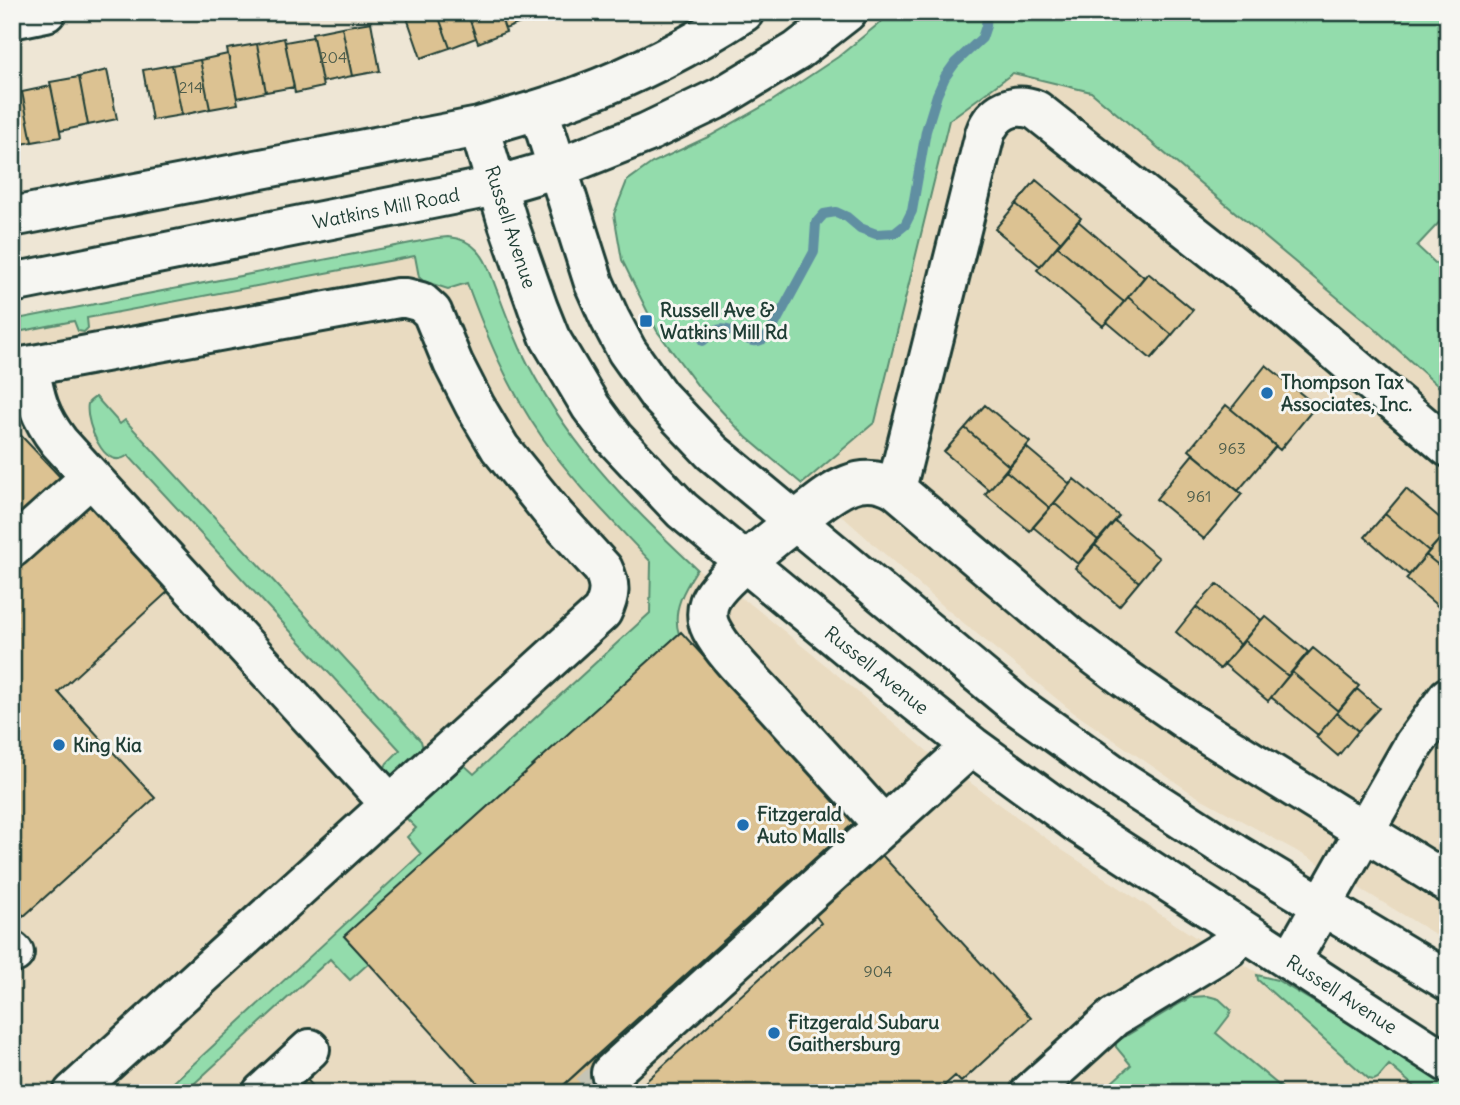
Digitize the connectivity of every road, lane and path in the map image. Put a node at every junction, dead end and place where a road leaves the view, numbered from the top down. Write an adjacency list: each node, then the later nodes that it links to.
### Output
1 (46, 12): 4 (street)
2 (744, 12): 5 (street)
3 (840, 14): 7 (street, Watkins Mill Road)
4 (12, 19)
5 (539, 110): 6 (street); 7 (street)
6 (479, 127): 8 (street, Russell Avenue); 9 (street)
7 (558, 168): 8 (street, Watkins Mill Road); 15 (street)
8 (496, 186): 10 (street, Watkins Mill Road); 17 (street, Russell Avenue)
9 (12, 217)
10 (12, 283)
11 (20, 368): 13 (street); 20 (street)
12 (1448, 447): 14 (street)
13 (91, 477): 16 (street); 20 (street)
14 (896, 489): 15 (street); 22 (street)
15 (796, 521): 17 (street); 24 (street)
16 (12, 548)
17 (746, 562): 19 (street, Russell Avenue); 21 (street)
18 (1448, 697): 22 (street)
19 (972, 746): 21 (street); 25 (street, Russell Avenue)
20 (390, 804): 31 (street)
21 (884, 826): 30 (street)
22 (1365, 830): 23 (street); 24 (street)
23 (1448, 883)
24 (1323, 904): 26 (street); 27 (street)
25 (1241, 929): 26 (street, Russell Avenue); 33 (street)
26 (1291, 960): 29 (street, Russell Avenue)
27 (1448, 981)
28 (310, 1049): 32 (street)
29 (1448, 1063)
30 (611, 1073)
31 (73, 1093)
32 (262, 1093)
33 (1030, 1093)

